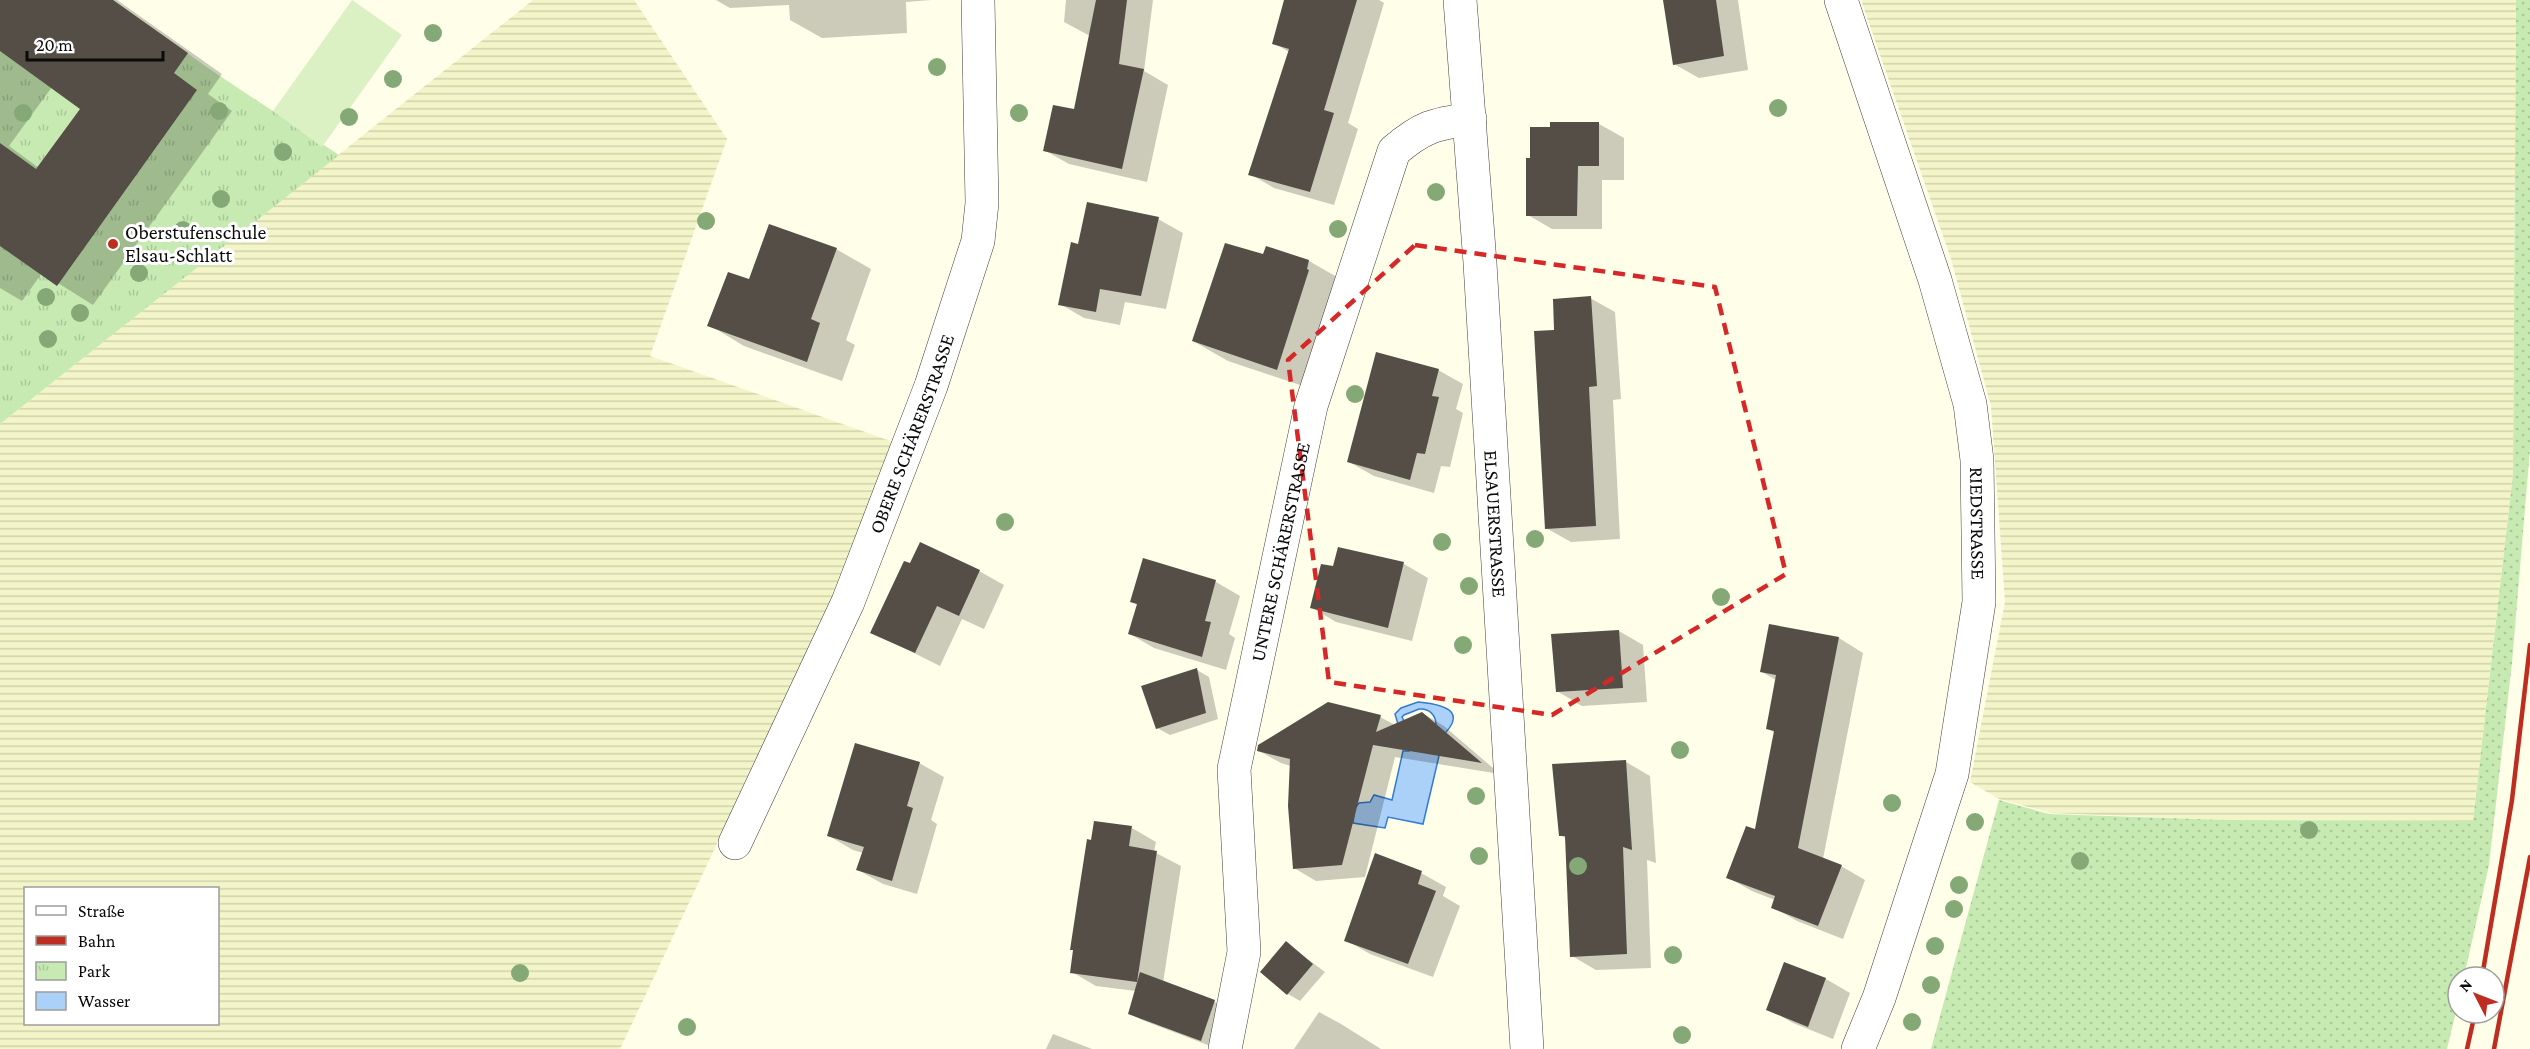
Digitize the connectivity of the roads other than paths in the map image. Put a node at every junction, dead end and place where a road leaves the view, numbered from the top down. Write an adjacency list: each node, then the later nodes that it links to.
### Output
1 (978, 0): 5 (street, OBERE SCHÄRERSTRASSE)
2 (1460, 0): 4 (street, ELSAUERSTRASSE)
3 (1841, 0): 8 (street, RIEDSTRASSE)
4 (1470, 119): 6 (street, UNTERE SCHÄRERSTRASSE); 7 (street, ELSAUERSTRASSE)
5 (735, 843)
6 (1225, 1049)
7 (1527, 1049)
8 (1858, 1049)

